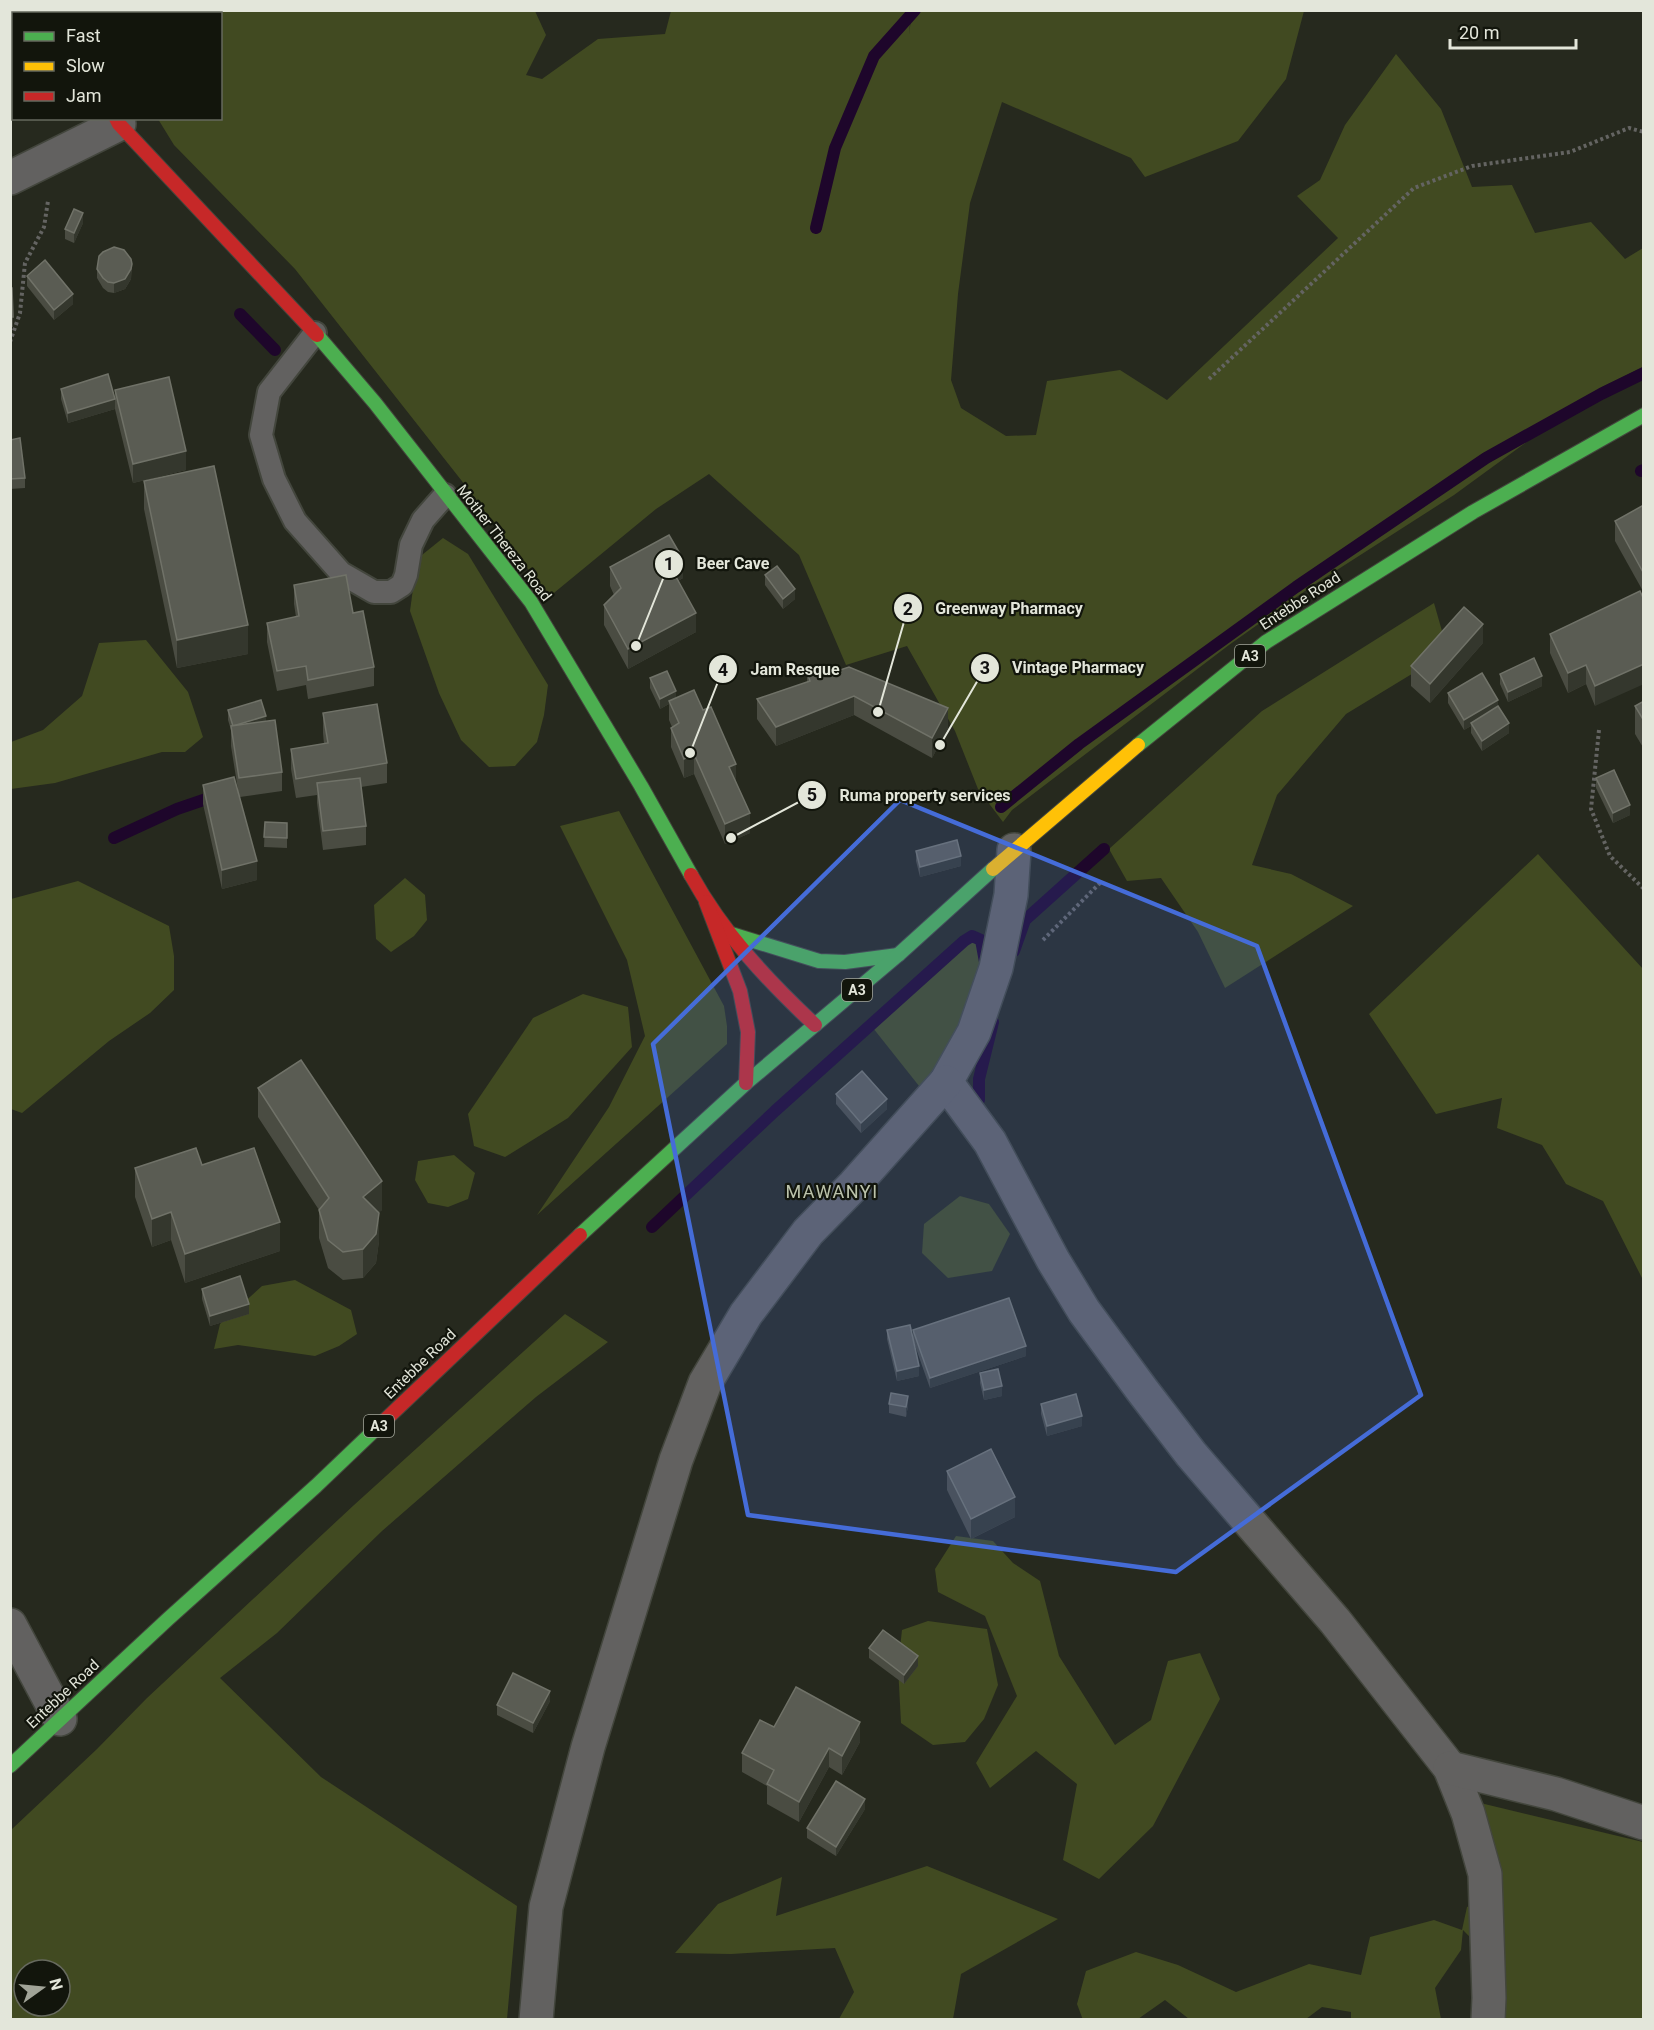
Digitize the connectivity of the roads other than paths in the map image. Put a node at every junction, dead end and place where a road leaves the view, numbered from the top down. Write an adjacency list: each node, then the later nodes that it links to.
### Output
1 (117, 121): 2 (street); 3 (main road, Mother Thereza Road)
2 (10, 178)
3 (315, 333): 5 (main road, Mother Thereza Road); 5 (lane)
4 (1644, 415): 6 (main road, Entebbe Road / A3)
5 (445, 495): 7 (main road, Mother Thereza Road)
6 (1014, 850): 9 (main road, Entebbe Road / A3); 11 (street)
7 (706, 902): 8 (main road, Mother Thereza Road); 12 (main road)
8 (728, 933): 9 (main road); 10 (main road, Mother Thereza Road)
9 (898, 955): 10 (main road, A3)
10 (815, 1025): 12 (main road, A3)
11 (946, 1082): 16 (street); 18 (street)
12 (746, 1083): 14 (main road, Entebbe Road / A3)
13 (10, 1625): 14 (street)
14 (60, 1719): 15 (main road, Entebbe Road / A3)
15 (10, 1766)
16 (1450, 1768): 17 (street); 19 (street)
17 (1644, 1823)
18 (536, 2019)
19 (1488, 2019)

